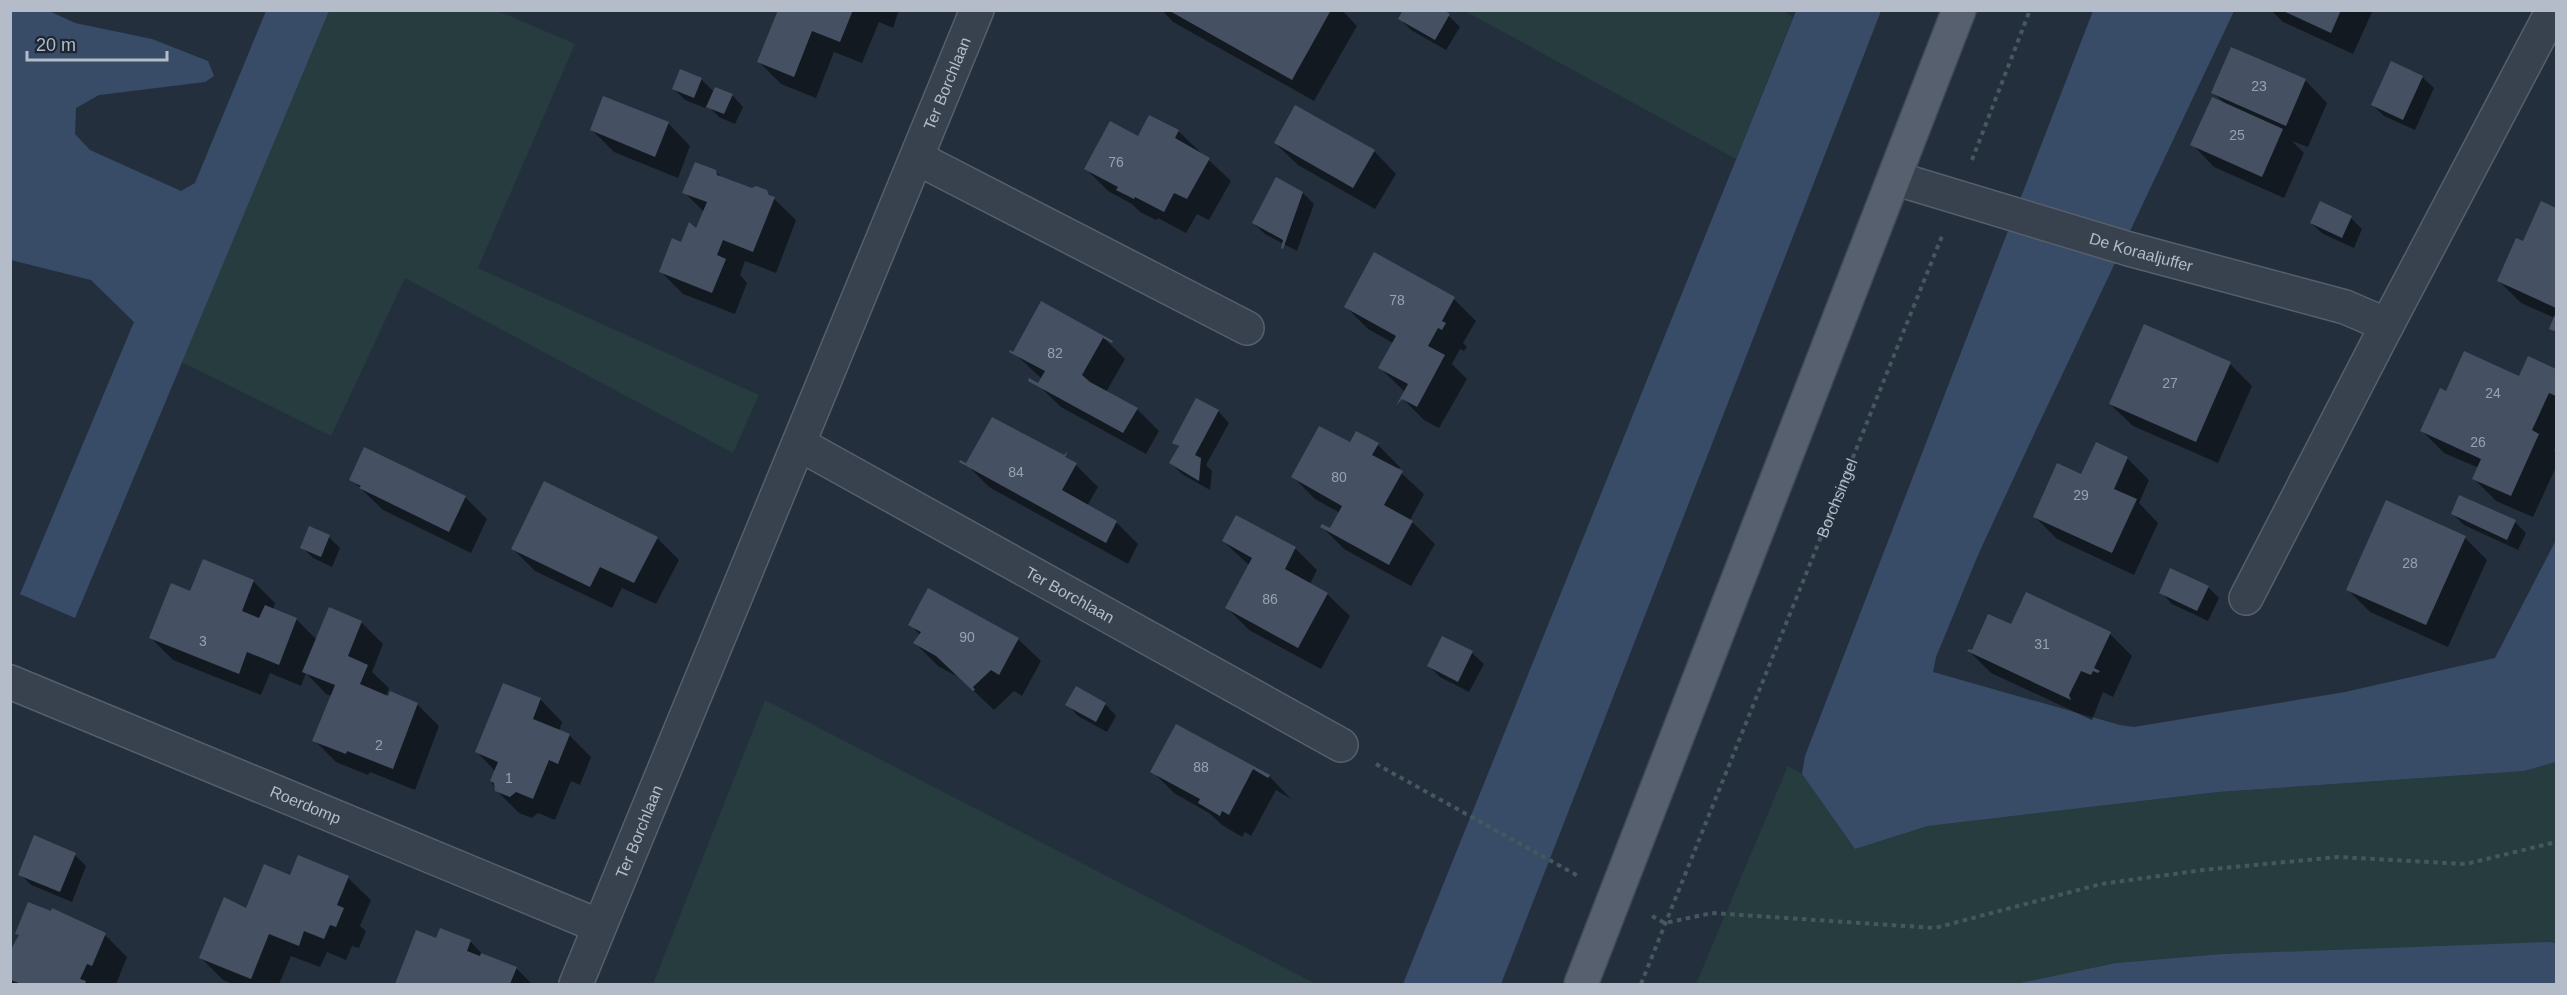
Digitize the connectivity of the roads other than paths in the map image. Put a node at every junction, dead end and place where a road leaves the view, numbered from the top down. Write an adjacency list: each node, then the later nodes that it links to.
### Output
1 (977, 10): 4 (street, Ter Borchlaan)
2 (1959, 10): 5 (main road)
3 (2553, 10): 6 (street)
4 (917, 158): 7 (street); 8 (street, Ter Borchlaan)
5 (1894, 178): 6 (street, De Koraaljuffer); 14 (main road)
6 (2387, 324): 9 (street)
7 (1247, 328)
8 (799, 444): 11 (street, Ter Borchlaan); 12 (street, Ter Borchlaan)
9 (2246, 598)
10 (10, 682): 12 (street, Roerdomp)
11 (1341, 745)
12 (599, 926): 13 (street, Ter Borchlaan)
13 (576, 984)
14 (1581, 984)

